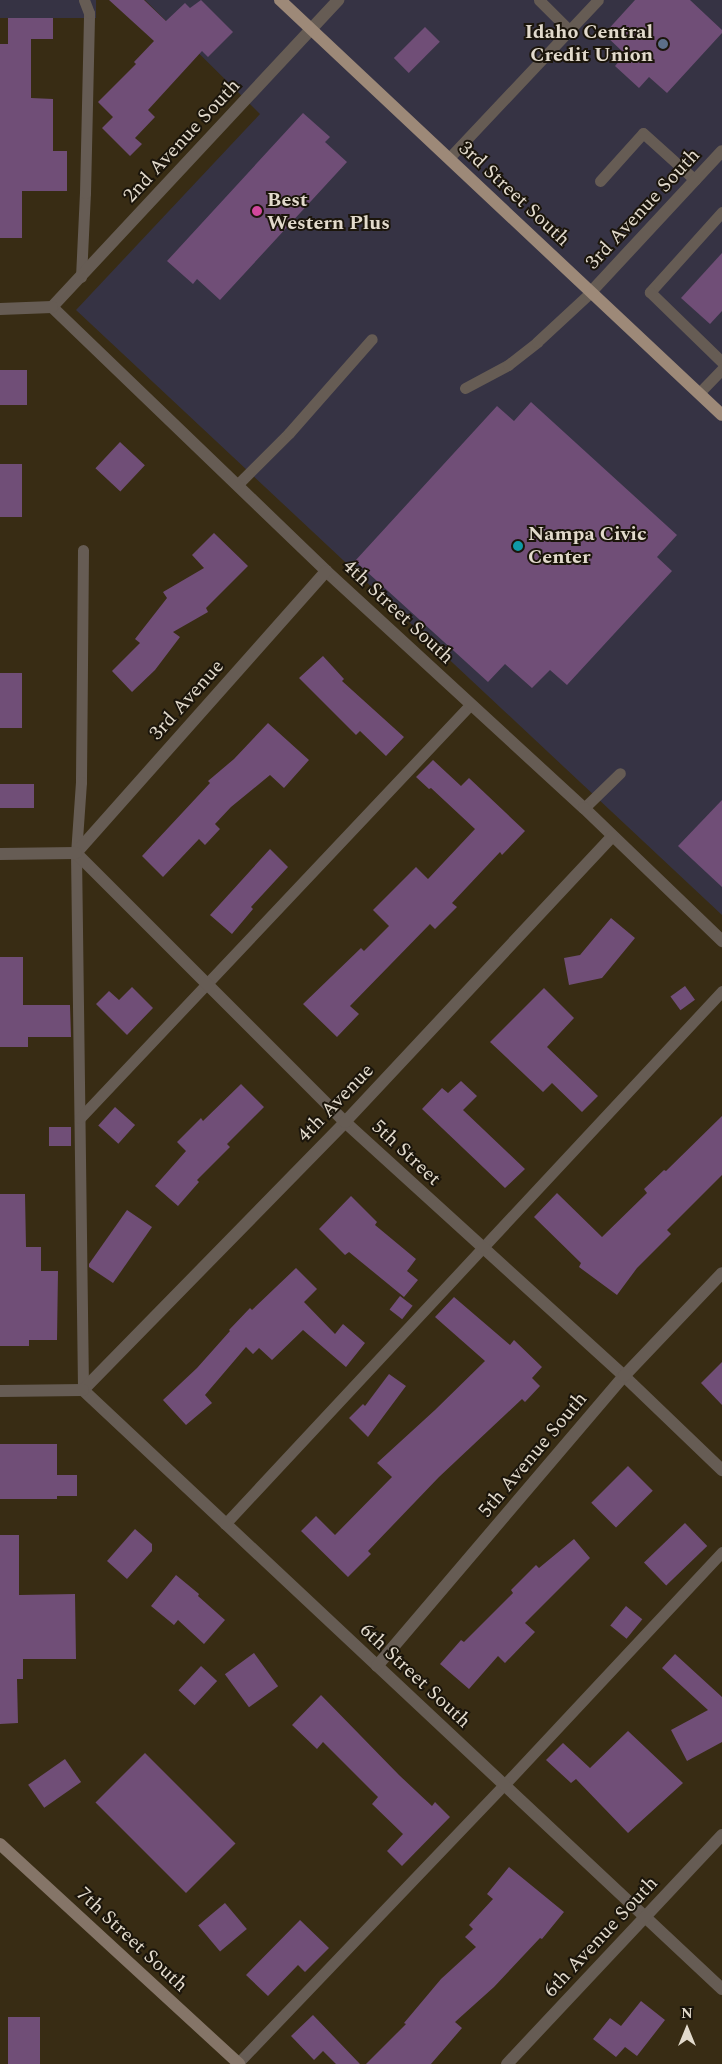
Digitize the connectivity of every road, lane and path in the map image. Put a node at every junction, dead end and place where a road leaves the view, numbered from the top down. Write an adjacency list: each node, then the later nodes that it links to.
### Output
1 (84, 0): 13 (lane)
2 (280, 0): 6 (main road, 3rd Street South)
3 (338, 0): 6 (street, 2nd Avenue South)
4 (539, 0): 7 (lane)
5 (598, 0): 7 (lane)
6 (311, 29): 9 (main road, 3rd Street South); 13 (street, 2nd Avenue South)
7 (569, 30): 9 (lane)
8 (722, 151): 10 (street, 3rd Avenue South)
9 (449, 158): 14 (main road, 3rd Street South)
10 (696, 180): 11 (lane); 14 (street, 3rd Avenue South)
11 (600, 181)
12 (722, 212): 18 (lane)
13 (81, 277): 15 (street, 2nd Avenue South)
14 (591, 292): 20 (lane); 21 (main road, 3rd Street South)
15 (52, 308): 16 (street); 23 (street, 4th Street South)
16 (0, 309)
17 (372, 340): 23 (lane)
18 (722, 362)
19 (722, 369): 21 (lane)
20 (465, 388)
21 (699, 393): 22 (main road, 3rd Street South)
22 (722, 415)
23 (238, 484): 25 (street, 4th Street South)
24 (83, 550): 30 (lane)
25 (326, 571): 26 (street, 4th Street South); 30 (street, 3rd Avenue)
26 (470, 704): 28 (street, 4th Street South); 33 (lane)
27 (620, 773): 28 (lane)
28 (584, 808): 29 (street, 4th Street South)
29 (612, 837): 32 (street, 4th Street South); 36 (street, 4th Avenue)
30 (76, 853): 31 (street); 33 (street, 5th Street); 35 (lane)
31 (0, 854)
32 (722, 941)
33 (207, 984): 35 (lane); 36 (street, 5th Street)
34 (722, 992): 37 (lane)
35 (80, 1118): 40 (lane)
36 (345, 1122): 37 (street, 5th Street); 40 (street, 4th Avenue)
37 (483, 1250): 39 (street, 5th Street); 43 (lane)
38 (722, 1273): 39 (street, 5th Avenue South)
39 (624, 1376): 42 (street, 5th Street); 45 (street, 5th Avenue South)
40 (83, 1390): 41 (street); 43 (street, 6th Street South)
41 (0, 1391)
42 (722, 1470)
43 (225, 1524): 45 (street, 6th Street South)
44 (722, 1552): 46 (lane)
45 (378, 1666): 46 (street, 6th Street South)
46 (504, 1785): 49 (street, 6th Street South); 51 (lane)
47 (722, 1835): 49 (street, 6th Avenue South)
48 (0, 1844): 51 (main road, 7th Street South)
49 (645, 1917): 50 (street, 6th Street South); 52 (street, 6th Avenue South)
50 (722, 1989)
51 (238, 2064)
52 (508, 2064)

